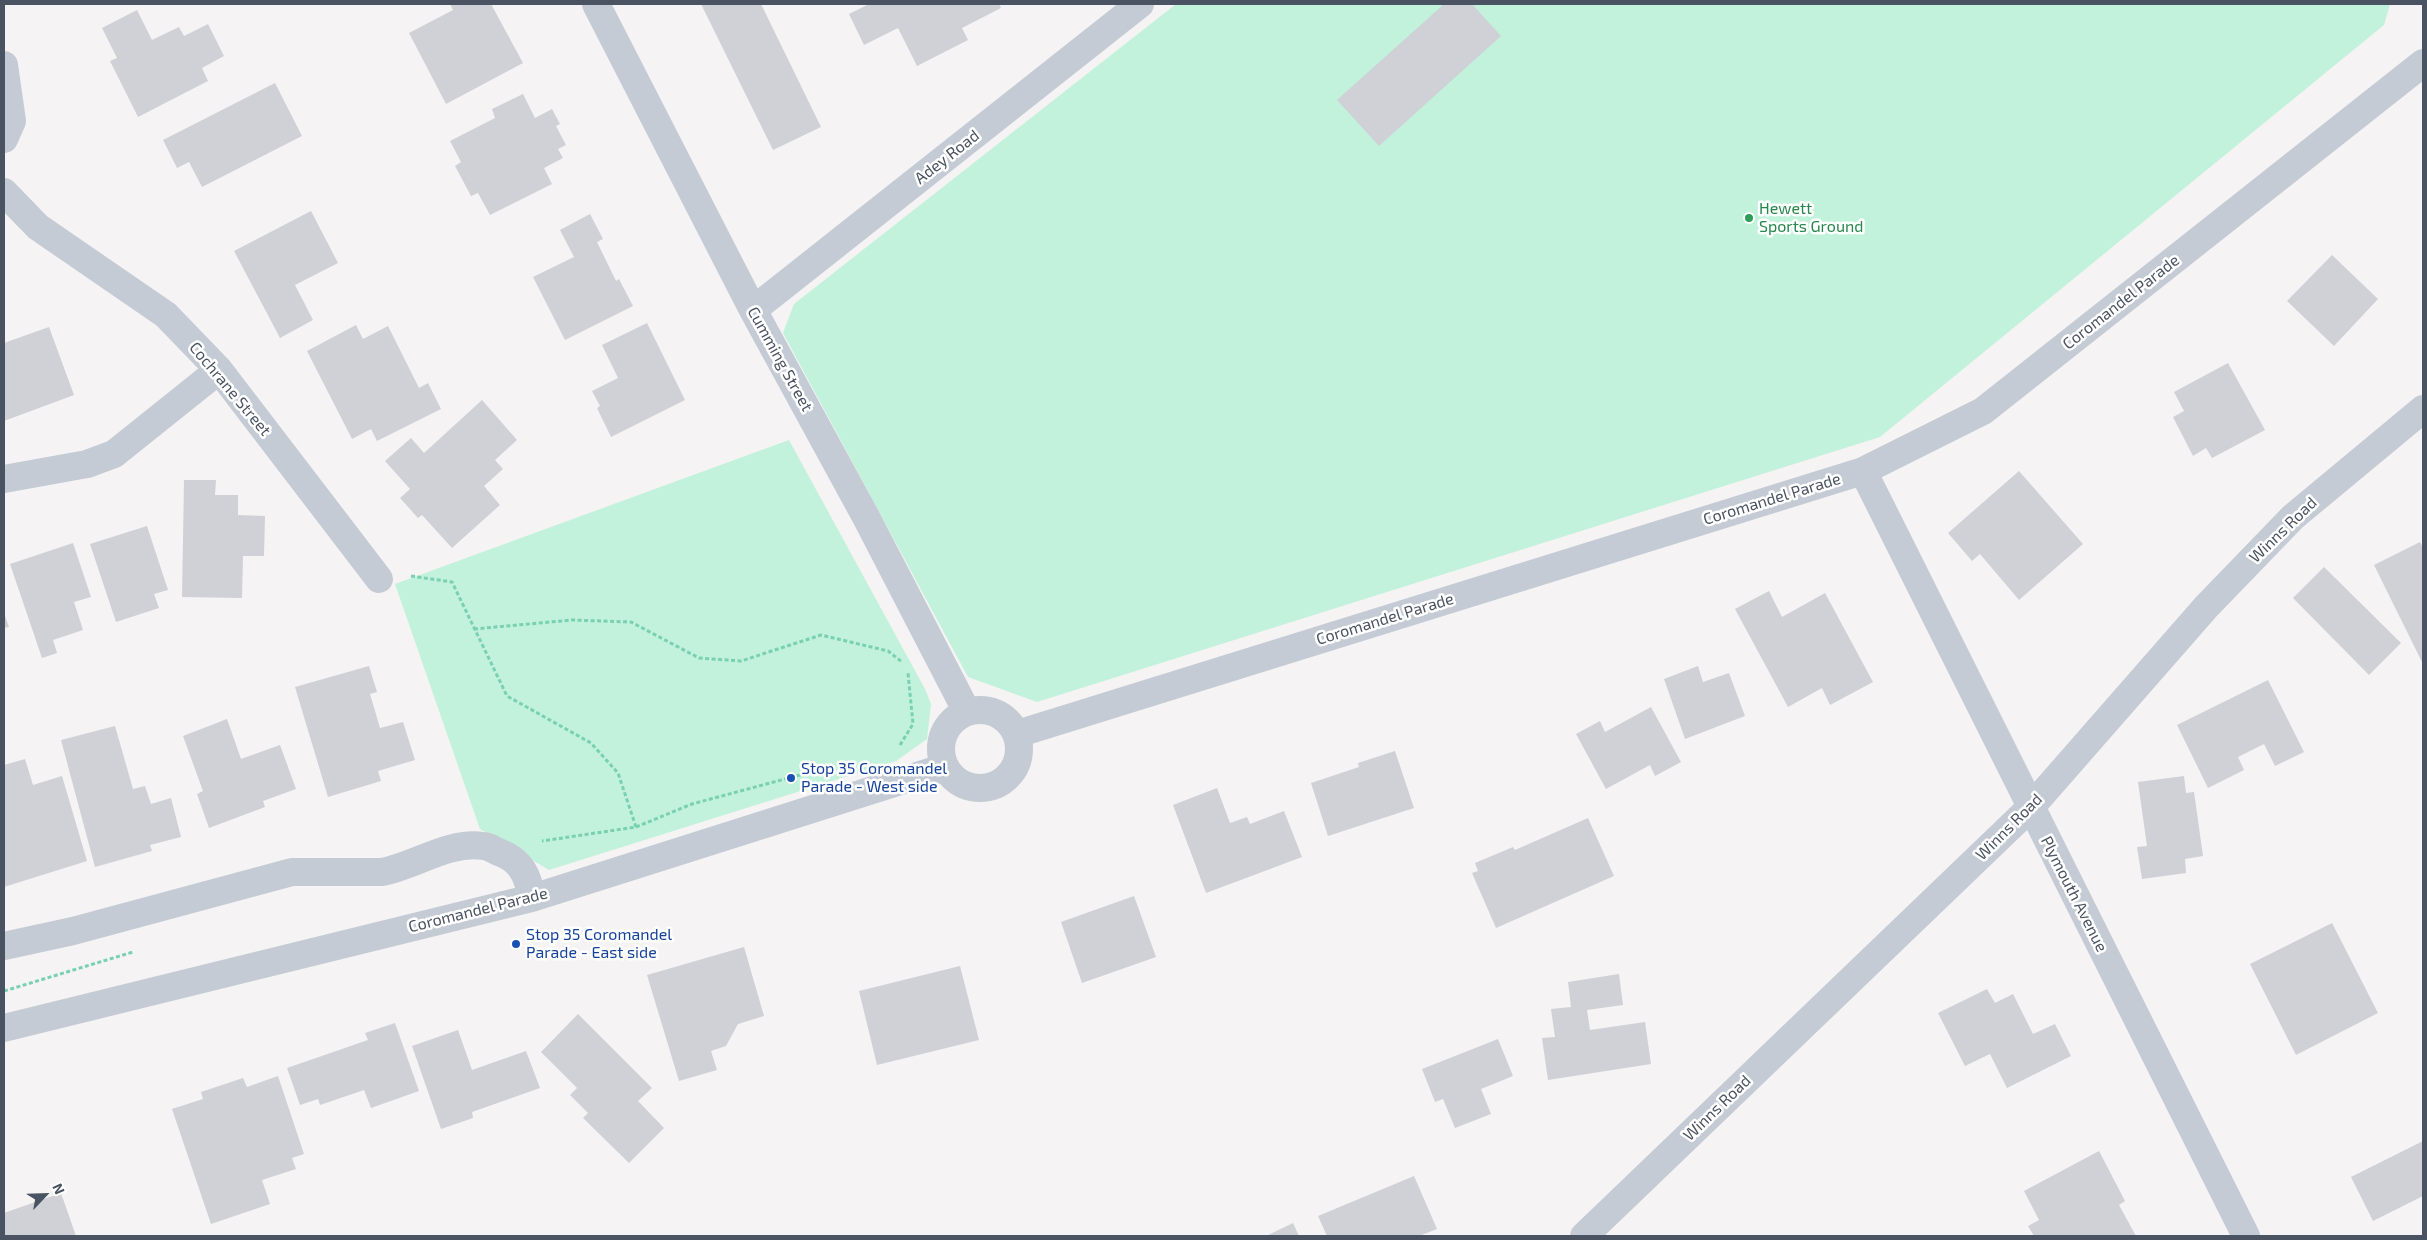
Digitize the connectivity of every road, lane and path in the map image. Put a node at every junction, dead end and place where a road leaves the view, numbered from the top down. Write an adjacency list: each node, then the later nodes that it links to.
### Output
1 (596, 4): 7 (street, Cumming Street)
2 (1140, 4): 7 (street, Adey Road)
3 (2423, 63): 10 (street, Coromandel Parade)
4 (4, 65): 5 (street)
5 (4, 139)
6 (4, 192): 8 (street, Cochrane Street)
7 (753, 310): 14 (street, Cumming Street)
8 (219, 370): 11 (street); 12 (street, Cochrane Street)
9 (2423, 409): 19 (street, Winns Road)
10 (1863, 471): 15 (street, Coromandel Parade); 19 (street, Plymouth Avenue)
11 (4, 479)
12 (392, 577): 13 (path)
13 (474, 629): 16 (path); 20 (path)
14 (967, 712): 15 (street); 17 (street)
15 (1017, 734): 17 (street)
16 (898, 749)
17 (945, 767): 22 (street, Coromandel Parade)
18 (814, 771): 20 (path)
19 (2031, 807): 27 (street, Winns Road); 28 (street, Plymouth Avenue)
20 (636, 827): 21 (path)
21 (538, 842)
22 (532, 898): 23 (street); 26 (street, Coromandel Parade)
23 (4, 946)
24 (136, 951): 25 (path)
25 (4, 991)
26 (4, 1028)
27 (1584, 1236)
28 (2246, 1236)

